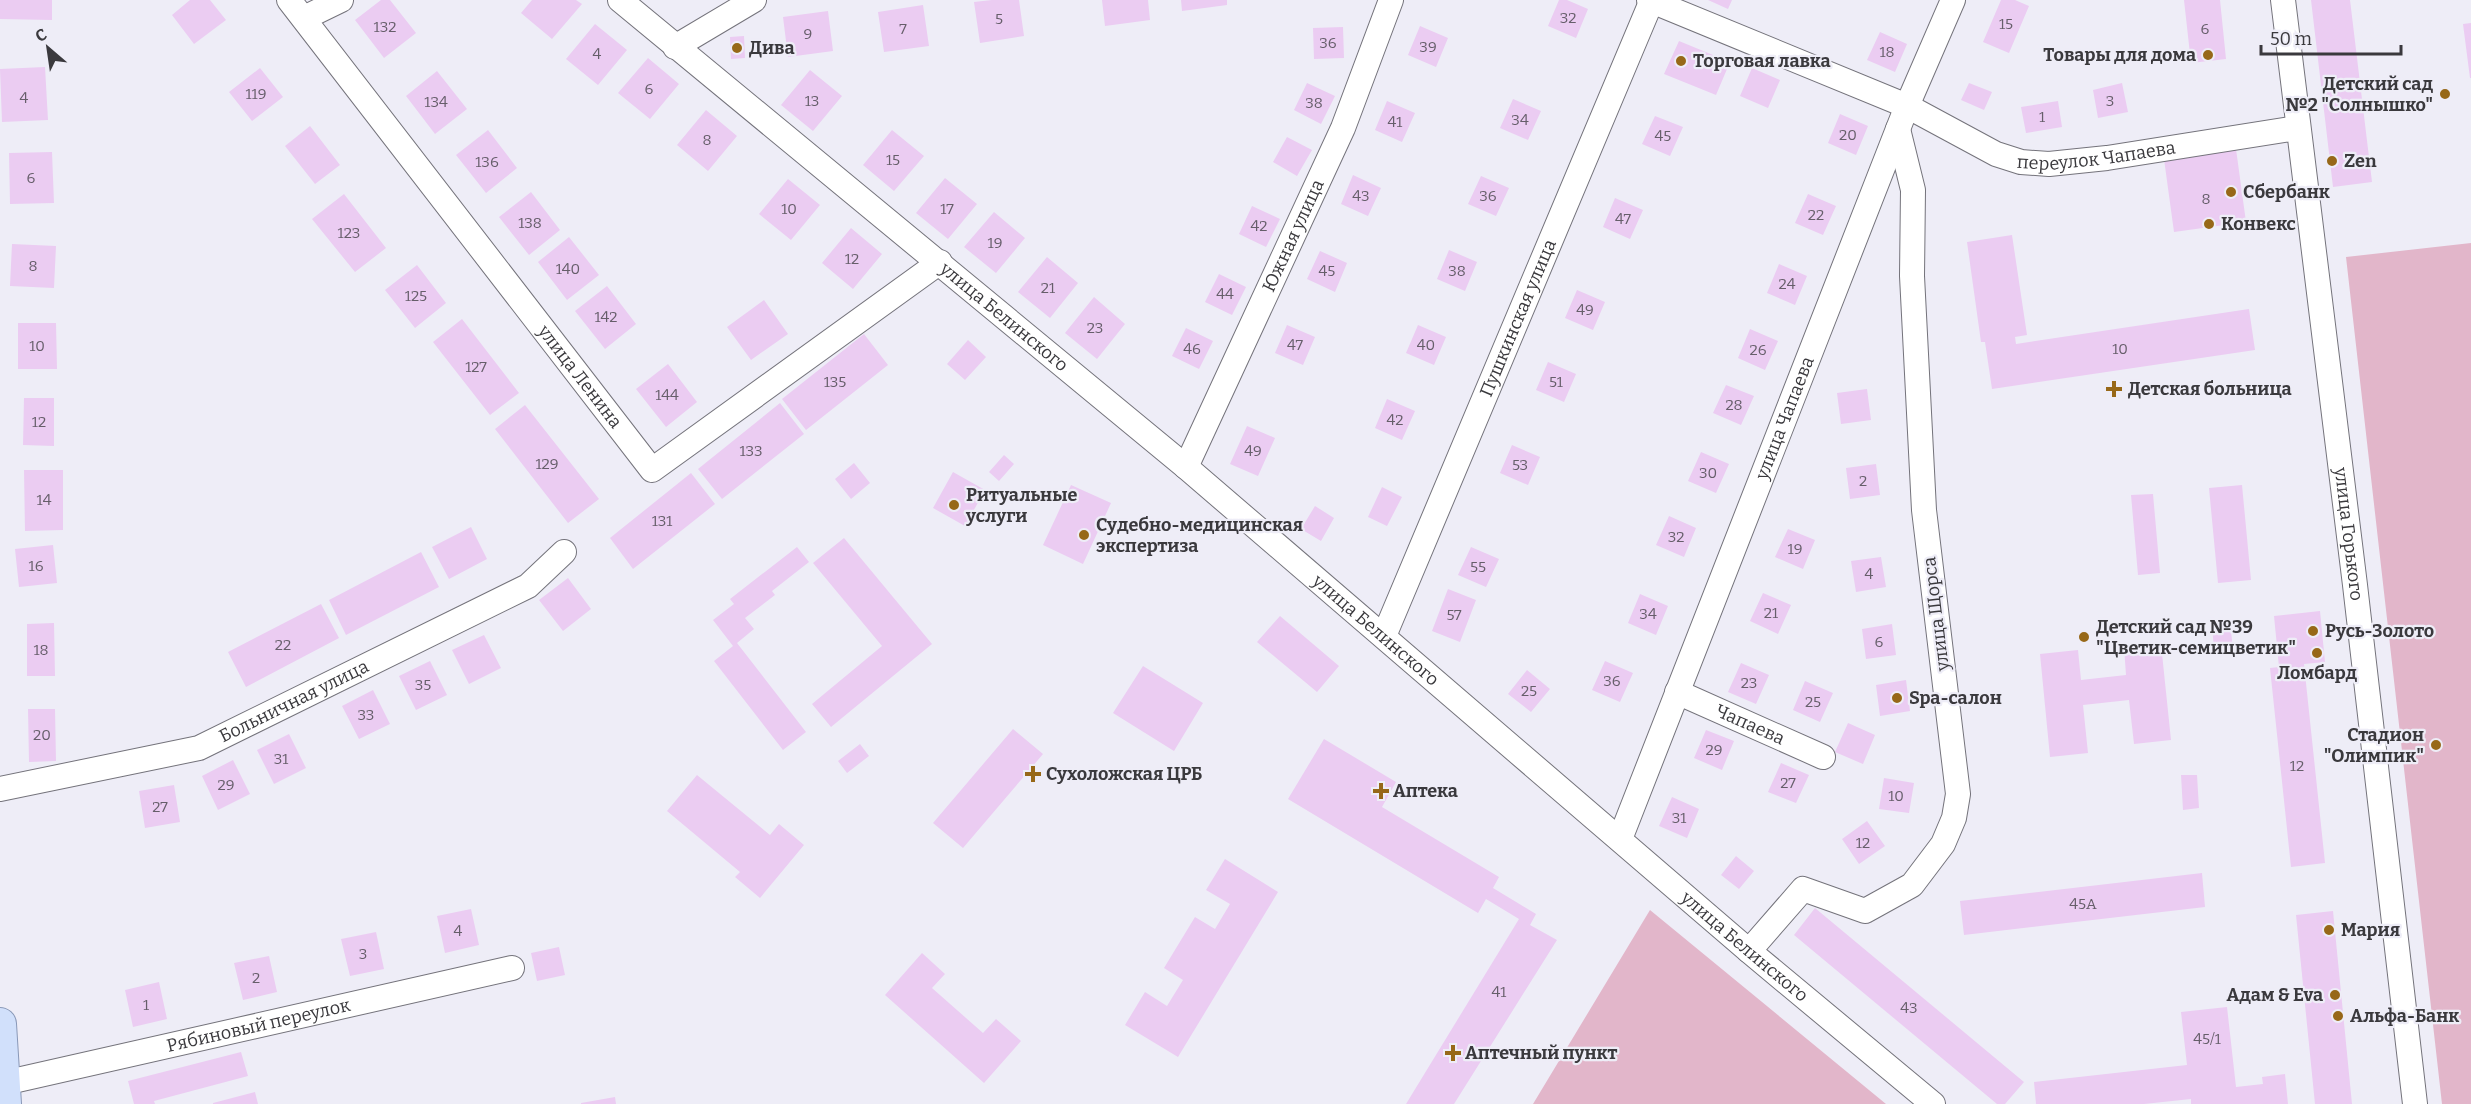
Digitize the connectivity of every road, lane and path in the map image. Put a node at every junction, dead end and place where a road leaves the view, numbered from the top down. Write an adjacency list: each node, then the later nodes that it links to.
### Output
1 (341, 0): 8 (street)
2 (620, 0): 9 (street, улица Белинского)
3 (754, 0): 9 (street)
4 (1391, 0): 14 (street, Южная улица)
5 (1651, 0): 10 (street, переулок Чапаева); 16 (street, Пушкинская улица)
6 (1953, 0): 10 (street, улица Чапаева)
7 (2283, 0): 11 (street, улица Горького)
8 (296, 9): 13 (street, улица Ленина)
9 (675, 46): 13 (street, улица Белинского)
10 (1907, 106): 11 (street, переулок Чапаева); 12 (street, улица Чапаева)
11 (2297, 128): 26 (street, улица Горького)
12 (1898, 129): 17 (street, улица Чапаева); 21 (street, улица Щорса)
13 (940, 262): 14 (street, улица Белинского)
14 (1186, 467): 16 (street, улица Белинского)
15 (564, 552): 19 (street, Больничная улица)
16 (1384, 636): 20 (street, улица Белинского)
17 (1677, 692): 18 (street, Чапаева); 20 (street, улица Чапаева)
18 (1823, 757)
19 (0, 789)
20 (1620, 839): 21 (street, улица Белинского)
21 (1749, 951): 25 (street, улица Белинского)
22 (512, 968): 24 (street, Рябиновый переулок)
23 (0, 1024): 24 (main road)
24 (4, 1093)
25 (1933, 1104)
26 (2415, 1104)

